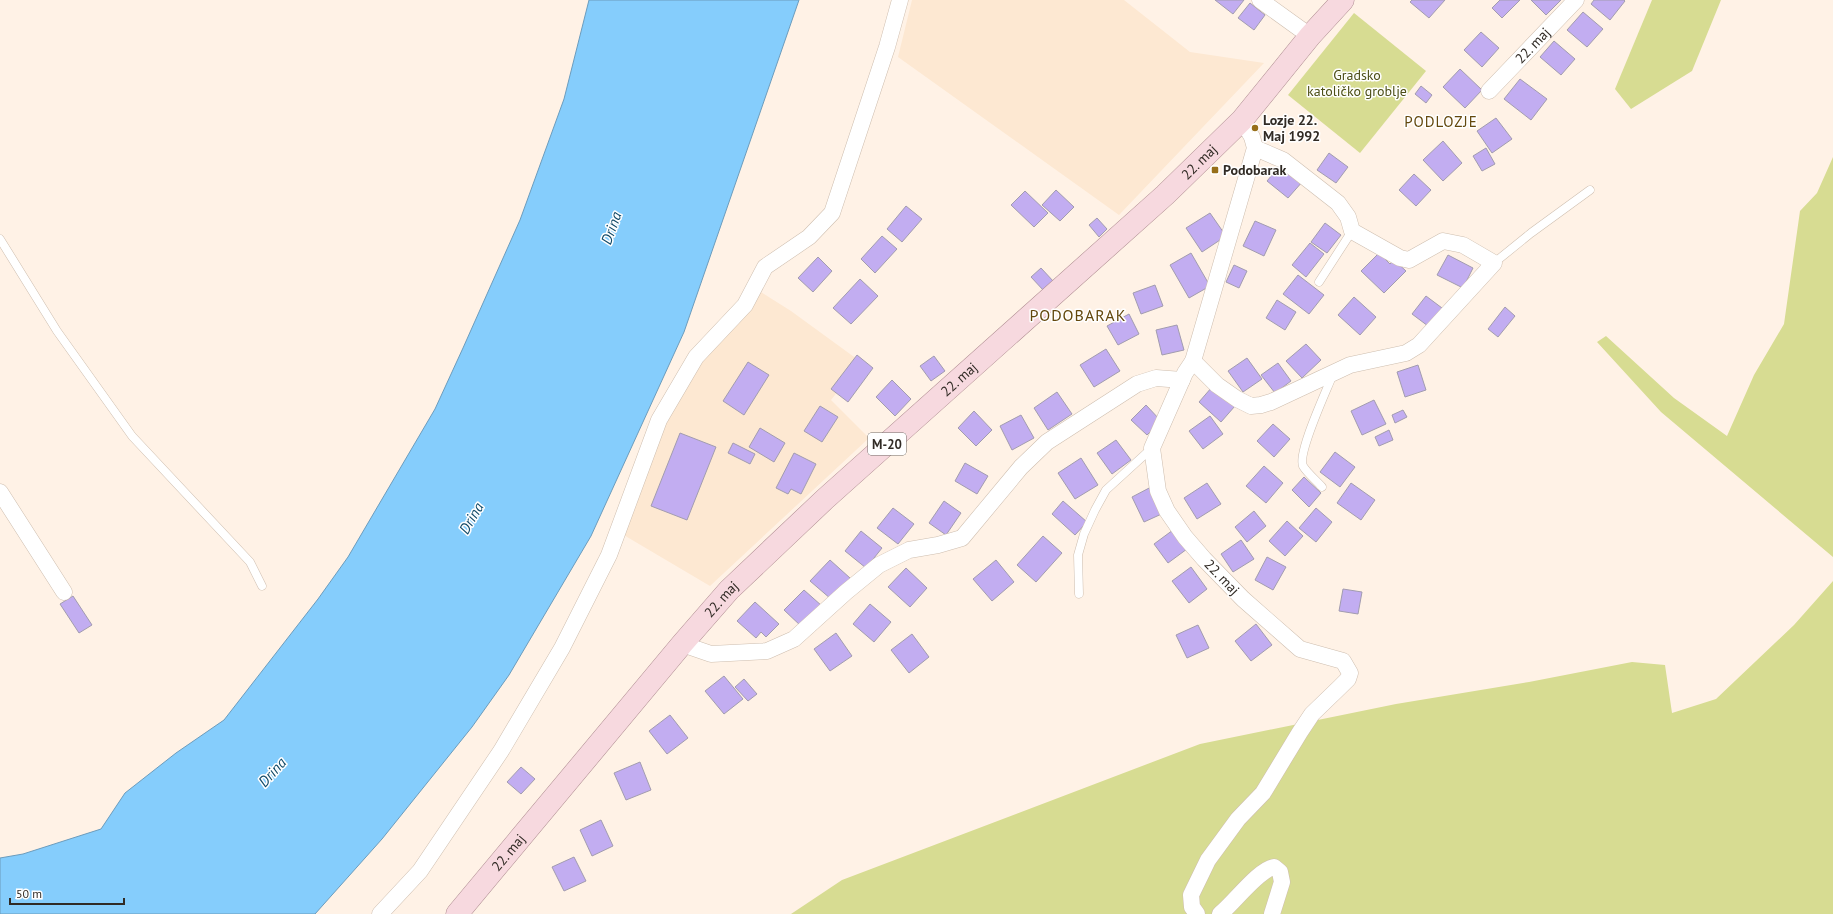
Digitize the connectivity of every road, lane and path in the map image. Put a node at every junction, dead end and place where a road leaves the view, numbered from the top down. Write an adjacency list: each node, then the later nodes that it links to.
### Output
1 (900, 0): 24 (street)
2 (1260, 0): 5 (street)
3 (1343, 0): 5 (main road, 22. maj / M-20)
4 (1576, 0): 6 (street, 22. maj)
5 (1310, 36): 7 (main road, 22. maj / M-20)
6 (1489, 91)
7 (1242, 120): 8 (street); 23 (main road, 22. maj / M-20)
8 (1255, 148): 10 (street); 14 (street)
9 (1590, 190): 12 (lane)
10 (1352, 230): 12 (street); 13 (lane)
11 (0, 239): 20 (lane)
12 (1494, 263): 15 (street)
13 (1319, 282)
14 (1192, 361): 15 (street); 16 (street)
15 (1333, 373): 18 (lane)
16 (1182, 380): 17 (street); 23 (street)
17 (1152, 448): 22 (lane); 26 (street, 22. maj)
18 (1322, 487)
19 (0, 492): 21 (street)
20 (262, 586)
21 (64, 592)
22 (1080, 594)
23 (682, 644): 25 (main road, 22. maj / M-20)
24 (380, 914)
25 (457, 914)
26 (1197, 914)
27 (1220, 914): 28 (street)
28 (1272, 914)

